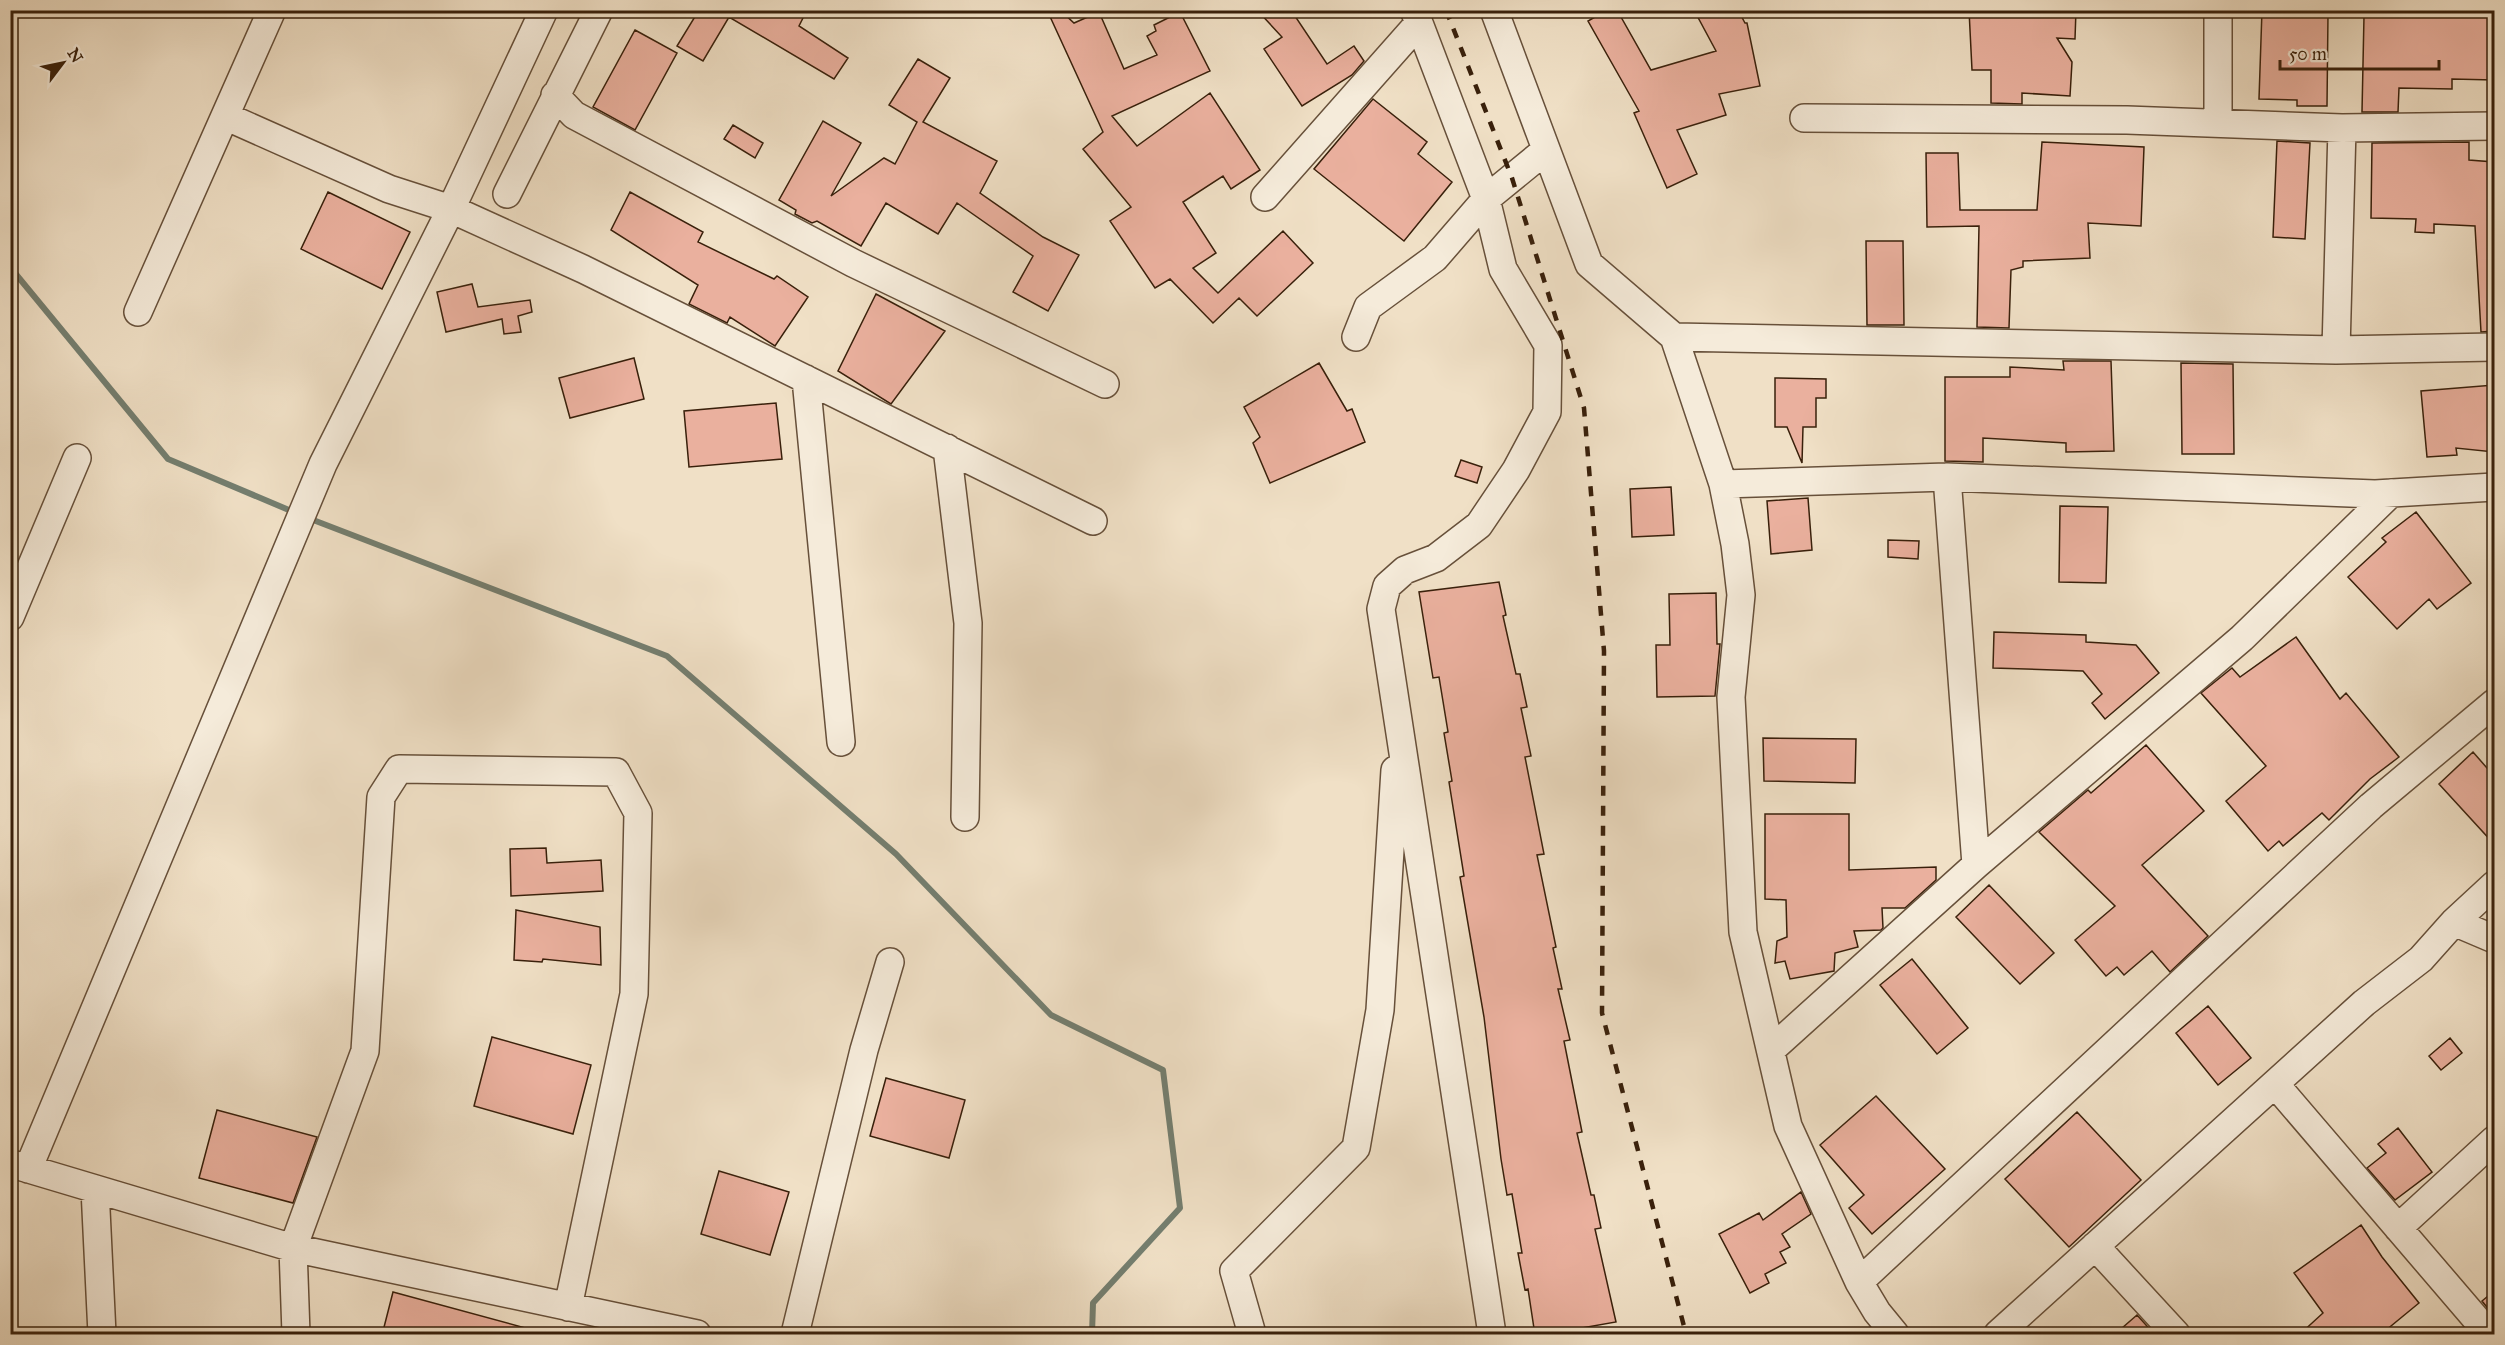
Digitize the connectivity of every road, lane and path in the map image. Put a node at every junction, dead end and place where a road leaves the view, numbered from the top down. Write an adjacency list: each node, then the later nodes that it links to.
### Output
1 (272, 10): 8 (street)
2 (544, 10): 17 (street)
3 (599, 10): 7 (street)
4 (1494, 10): 13 (street)
5 (2218, 10): 10 (street)
6 (1417, 17): 15 (street); 16 (street)
7 (555, 95): 14 (street); 24 (street)
8 (225, 116): 17 (street); 18 (street)
9 (1804, 118): 10 (street)
10 (2218, 123): 12 (street)
11 (2494, 126): 12 (street)
12 (2342, 128): 22 (street)
13 (1546, 150): 16 (street); 20 (street)
14 (507, 194)
15 (1265, 197)
16 (1486, 199): 19 (street); 34 (street)
17 (451, 209): 23 (street); 45 (street)
18 (138, 312)
19 (1356, 337)
20 (1674, 337): 22 (street); 28 (street)
21 (2494, 347): 22 (street)
22 (2336, 350)
23 (806, 379): 25 (street); 35 (street)
24 (1105, 384)
25 (947, 448): 31 (street); 36 (street)
26 (77, 458): 32 (street)
27 (1947, 477): 28 (street); 30 (street); 37 (street)
28 (1723, 484): 42 (street)
29 (2494, 487): 30 (street)
30 (2391, 493): 37 (street)
31 (1093, 521)
32 (10, 617)
33 (2494, 703): 50 (street)
34 (1398, 718): 56 (street); 57 (street)
35 (841, 742)
36 (965, 818)
37 (1976, 865): 42 (street)
38 (2494, 885): 39 (street)
39 (2454, 922): 40 (street); 43 (street)
40 (2494, 939)
41 (890, 962): 55 (street)
42 (1772, 1049): 50 (street)
43 (2275, 1084): 47 (street); 48 (street)
44 (2494, 1140): 47 (street)
45 (19, 1166): 46 (street)
46 (95, 1189): 49 (street); 52 (street)
47 (2398, 1228): 61 (street)
48 (2096, 1246): 59 (street); 60 (street)
49 (293, 1248): 51 (street); 51 (street); 53 (street)
50 (1859, 1282): 58 (street)
51 (568, 1307): 54 (street)
52 (102, 1335)
53 (296, 1335)
54 (697, 1335)
55 (795, 1335)
56 (1252, 1335)
57 (1492, 1335)
58 (1895, 1335)
59 (1998, 1335)
60 (2176, 1335)
61 (2489, 1335)

